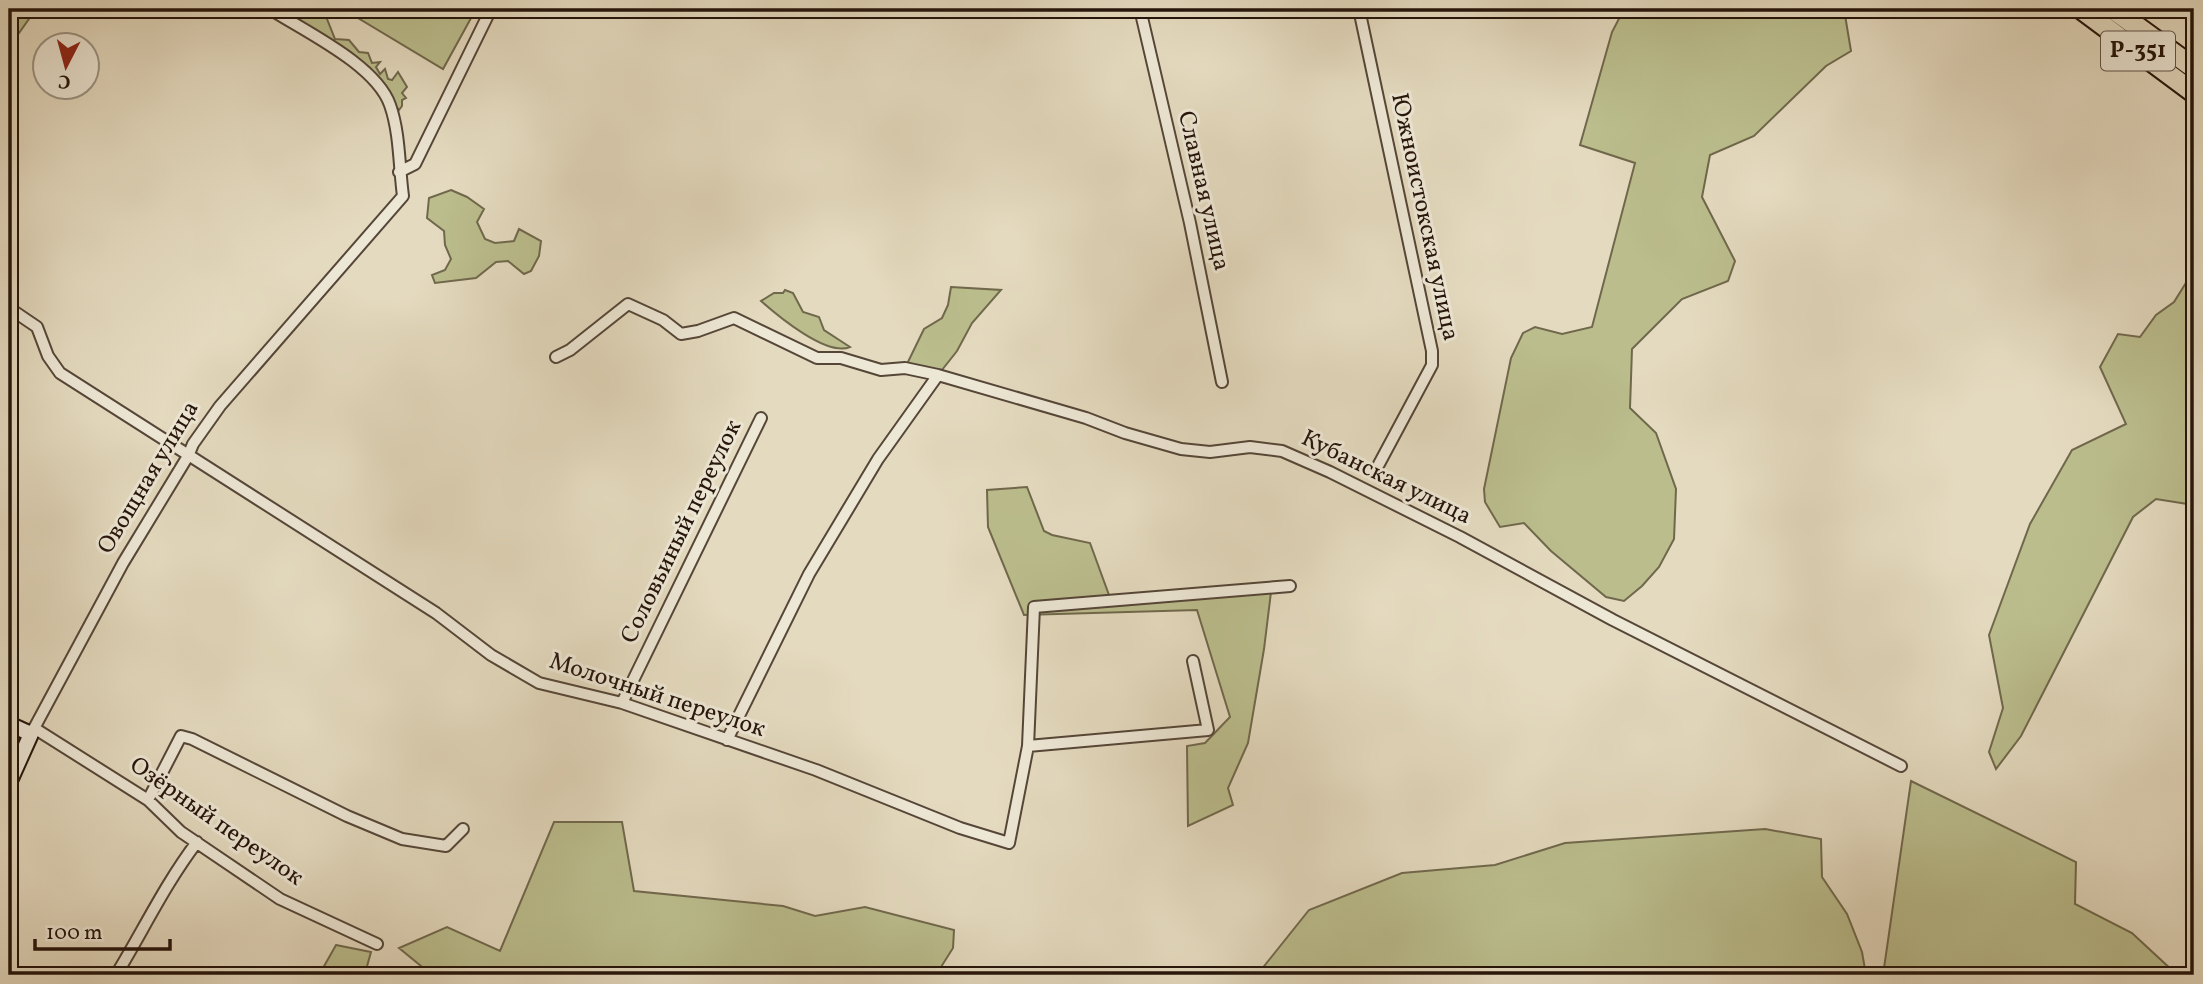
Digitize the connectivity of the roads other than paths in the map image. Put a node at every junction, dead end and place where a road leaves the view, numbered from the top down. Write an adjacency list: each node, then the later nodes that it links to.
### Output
1 (270, 9): 10 (street)
2 (491, 9): 10 (street)
3 (1157, 9): 7 (street)
4 (1359, 9): 17 (street, Южноистокская улица)
5 (2081, 9): 9 (highway, Р-351)
6 (2113, 9): 8 (highway, Р-351)
7 (1140, 10): 14 (street, Славная улица)
8 (2194, 68)
9 (2194, 93)
10 (400, 172): 16 (street, Овощная улица)
11 (9, 308): 16 (street, Молочный переулок)
12 (556, 357): 13 (street, Кубанская улица)
13 (938, 375): 23 (street); 25 (street, Кубанская улица)
14 (1223, 382)
15 (761, 418): 20 (street, Соловьиный переулок)
16 (188, 456): 20 (street, Молочный переулок); 22 (street, Овощная улица)
17 (1379, 464)
18 (1290, 586): 24 (street)
19 (1193, 661): 24 (street)
20 (622, 703): 23 (street, Молочный переулок)
21 (9, 724): 22 (street, Озёрный переулок)
22 (33, 731): 26 (street, Овощная улица); 27 (street, Озёрный переулок)
23 (727, 740): 24 (street, Молочный переулок)
24 (1028, 746)
25 (1901, 766)
26 (9, 783)
27 (148, 800): 28 (street); 29 (street, Озёрный переулок)
28 (463, 829)
29 (197, 842): 30 (street, Озёрный переулок); 31 (street)
30 (377, 944)
31 (116, 975)

